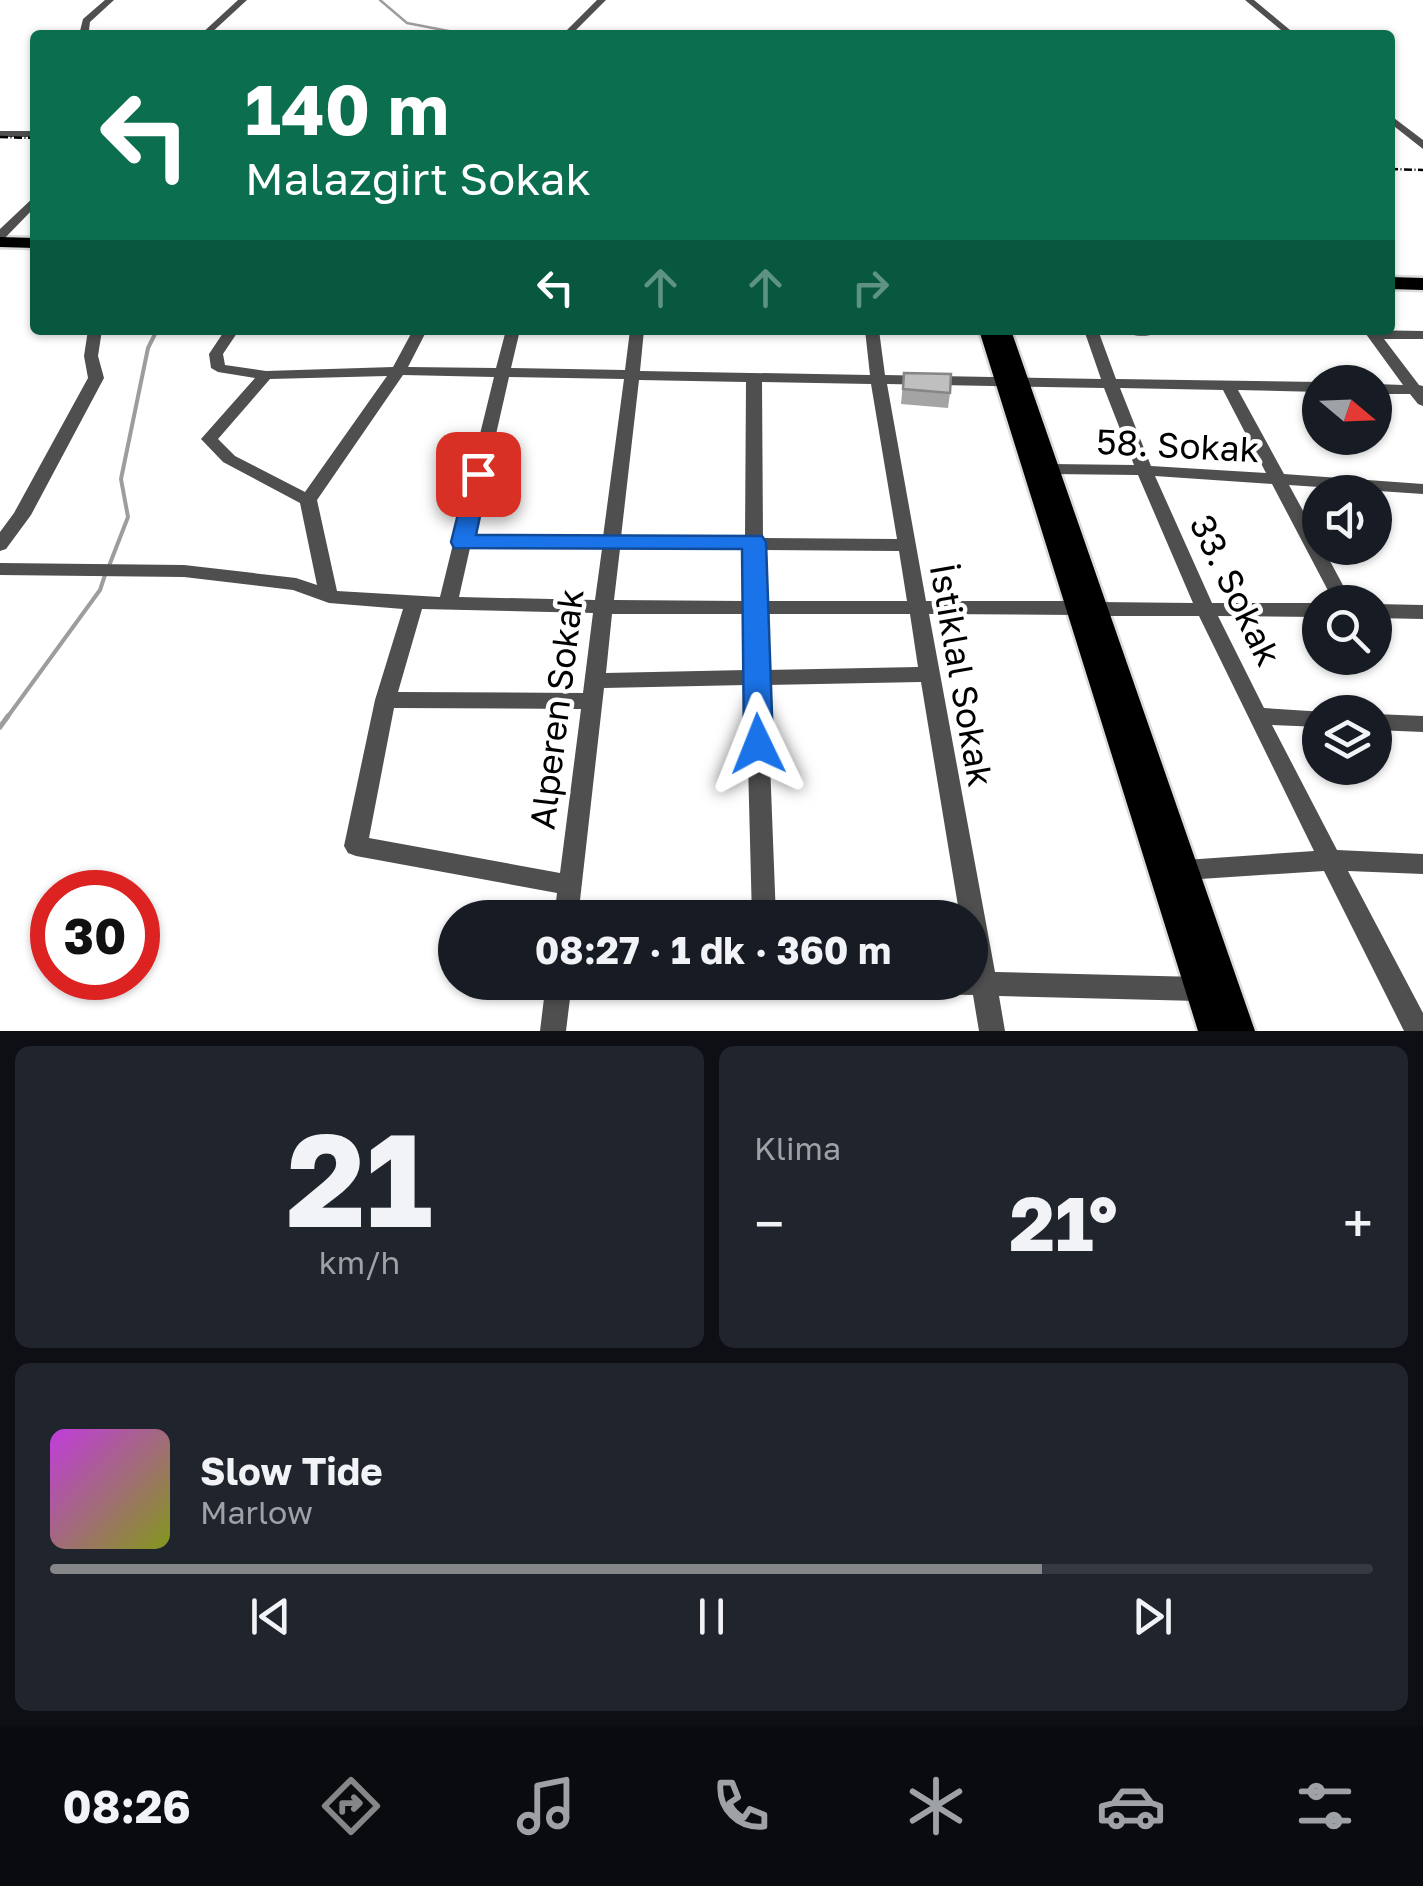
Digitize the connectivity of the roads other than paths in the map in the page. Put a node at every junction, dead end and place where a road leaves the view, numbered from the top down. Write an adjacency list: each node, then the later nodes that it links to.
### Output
1 (110, 0): 5 (street)
2 (243, 0): 6 (street)
3 (602, 0): 7 (street)
4 (1249, 0): 8 (street)
5 (84, 30)
6 (210, 30)
7 (571, 30)
8 (1286, 30)
9 (1395, 122): 12 (street)
10 (0, 134): 11 (street)
11 (30, 134)
12 (1423, 146)
13 (30, 205): 15 (street)
14 (30, 235): 15 (highway)
15 (0, 238): 16 (highway)
16 (30, 244)
17 (1395, 270): 18 (highway)
18 (1423, 270)
19 (1395, 284): 20 (highway)
20 (1423, 284)
21 (1395, 333): 32 (street)
22 (95, 335): 50 (street)
23 (229, 335): 36 (street)
24 (418, 335): 33 (street)
25 (512, 335): 34 (street)
26 (636, 335): 35 (street, Alperen Sokak)
27 (873, 335): 38 (street, İstiklal Sokak)
28 (990, 335): 39 (main road)
29 (1003, 335): 39 (main road)
30 (1093, 335): 40 (street, 33. Sokak)
31 (1373, 335): 44 (street)
32 (1423, 335)
33 (402, 370): 34 (street); 36 (street); 49 (street)
34 (502, 372): 35 (street); 52 (street)
35 (630, 374): 37 (street); 51 (street, Alperen Sokak)
36 (266, 375): 49 (street)
37 (754, 376): 38 (street); 53 (street)
38 (879, 378): 39 (street); 55 (street, İstiklal Sokak)
39 (1012, 380): 40 (street); 45 (main road); 64 (main road)
40 (1109, 382): 41 (street); 46 (street, 33. Sokak)
41 (1228, 384): 42 (street); 47 (street)
42 (1302, 386)
43 (1392, 391): 44 (street)
44 (1420, 394)
45 (1050, 469): 46 (street, 58. Sokak); 64 (main road)
46 (1143, 470): 47 (street, 58. Sokak); 65 (street, 33. Sokak)
47 (1281, 480): 48 (street, 58. Sokak); 57 (street)
48 (1423, 490)
49 (308, 500): 58 (street)
50 (9, 520): 54 (street)
51 (612, 541): 52 (street); 53 (street); 61 (street, Alperen Sokak)
52 (462, 542): 60 (street)
53 (754, 542): 55 (street); 62 (street)
54 (0, 545)
55 (906, 545): 63 (street, İstiklal Sokak)
56 (0, 569): 58 (street)
57 (1334, 585)
58 (329, 597): 59 (street)
59 (415, 602): 60 (street); 72 (street)
60 (448, 603): 61 (street)
61 (604, 608): 62 (street); 71 (street, Alperen Sokak)
62 (754, 608): 63 (street); 70 (street)
63 (917, 608): 64 (street); 69 (street, İstiklal Sokak)
64 (1087, 608): 65 (street); 79 (main road); 85 (main road)
65 (1206, 609): 66 (street); 73 (street, 33. Sokak)
66 (1302, 610)
67 (1392, 611): 68 (street)
68 (1423, 612)
69 (928, 674): 70 (street); 83 (street, İstiklal Sokak)
70 (756, 675): 71 (street); 82 (street)
71 (594, 690): 72 (street); 80 (street, Alperen Sokak)
72 (385, 700): 80 (street)
73 (1261, 716): 74 (street); 77 (street, 33. Sokak)
74 (1302, 718)
75 (1392, 723): 76 (street)
76 (1423, 724)
77 (1333, 860): 78 (street); 79 (street); 88 (street, 33. Sokak)
78 (1423, 864)
79 (1186, 870): 92 (main road)
80 (570, 885): 81 (street, Alperen Sokak)
81 (568, 900)
82 (763, 900)
83 (968, 900)
84 (988, 984): 85 (street)
85 (1200, 989): 91 (main road)
86 (556, 1000): 89 (street)
87 (986, 1000): 90 (street, İstiklal Sokak)
88 (1418, 1026)
89 (552, 1031)
90 (992, 1031)
91 (1213, 1031)
92 (1240, 1031)

